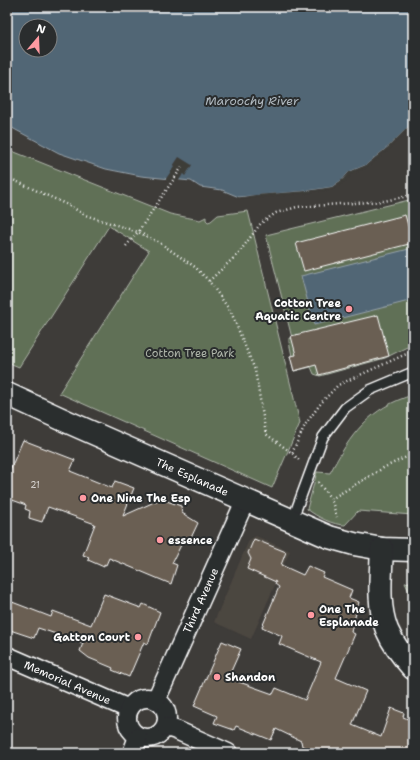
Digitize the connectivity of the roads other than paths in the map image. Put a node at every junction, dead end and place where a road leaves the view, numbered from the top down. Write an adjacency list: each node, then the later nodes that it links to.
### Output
1 (413, 372): 4 (lane)
2 (7, 394): 3 (street, The Esplanade)
3 (245, 501): 4 (street, The Esplanade); 9 (street, Third Avenue)
4 (292, 521): 5 (street, The Esplanade)
5 (382, 549): 6 (street, The Esplanade); 8 (street)
6 (413, 550)
7 (7, 656): 10 (street, Memorial Avenue)
8 (413, 668)
9 (156, 700): 10 (street); 11 (street)
10 (129, 709): 12 (street)
11 (166, 727): 12 (street); 13 (street)
12 (135, 745)
13 (228, 753)

